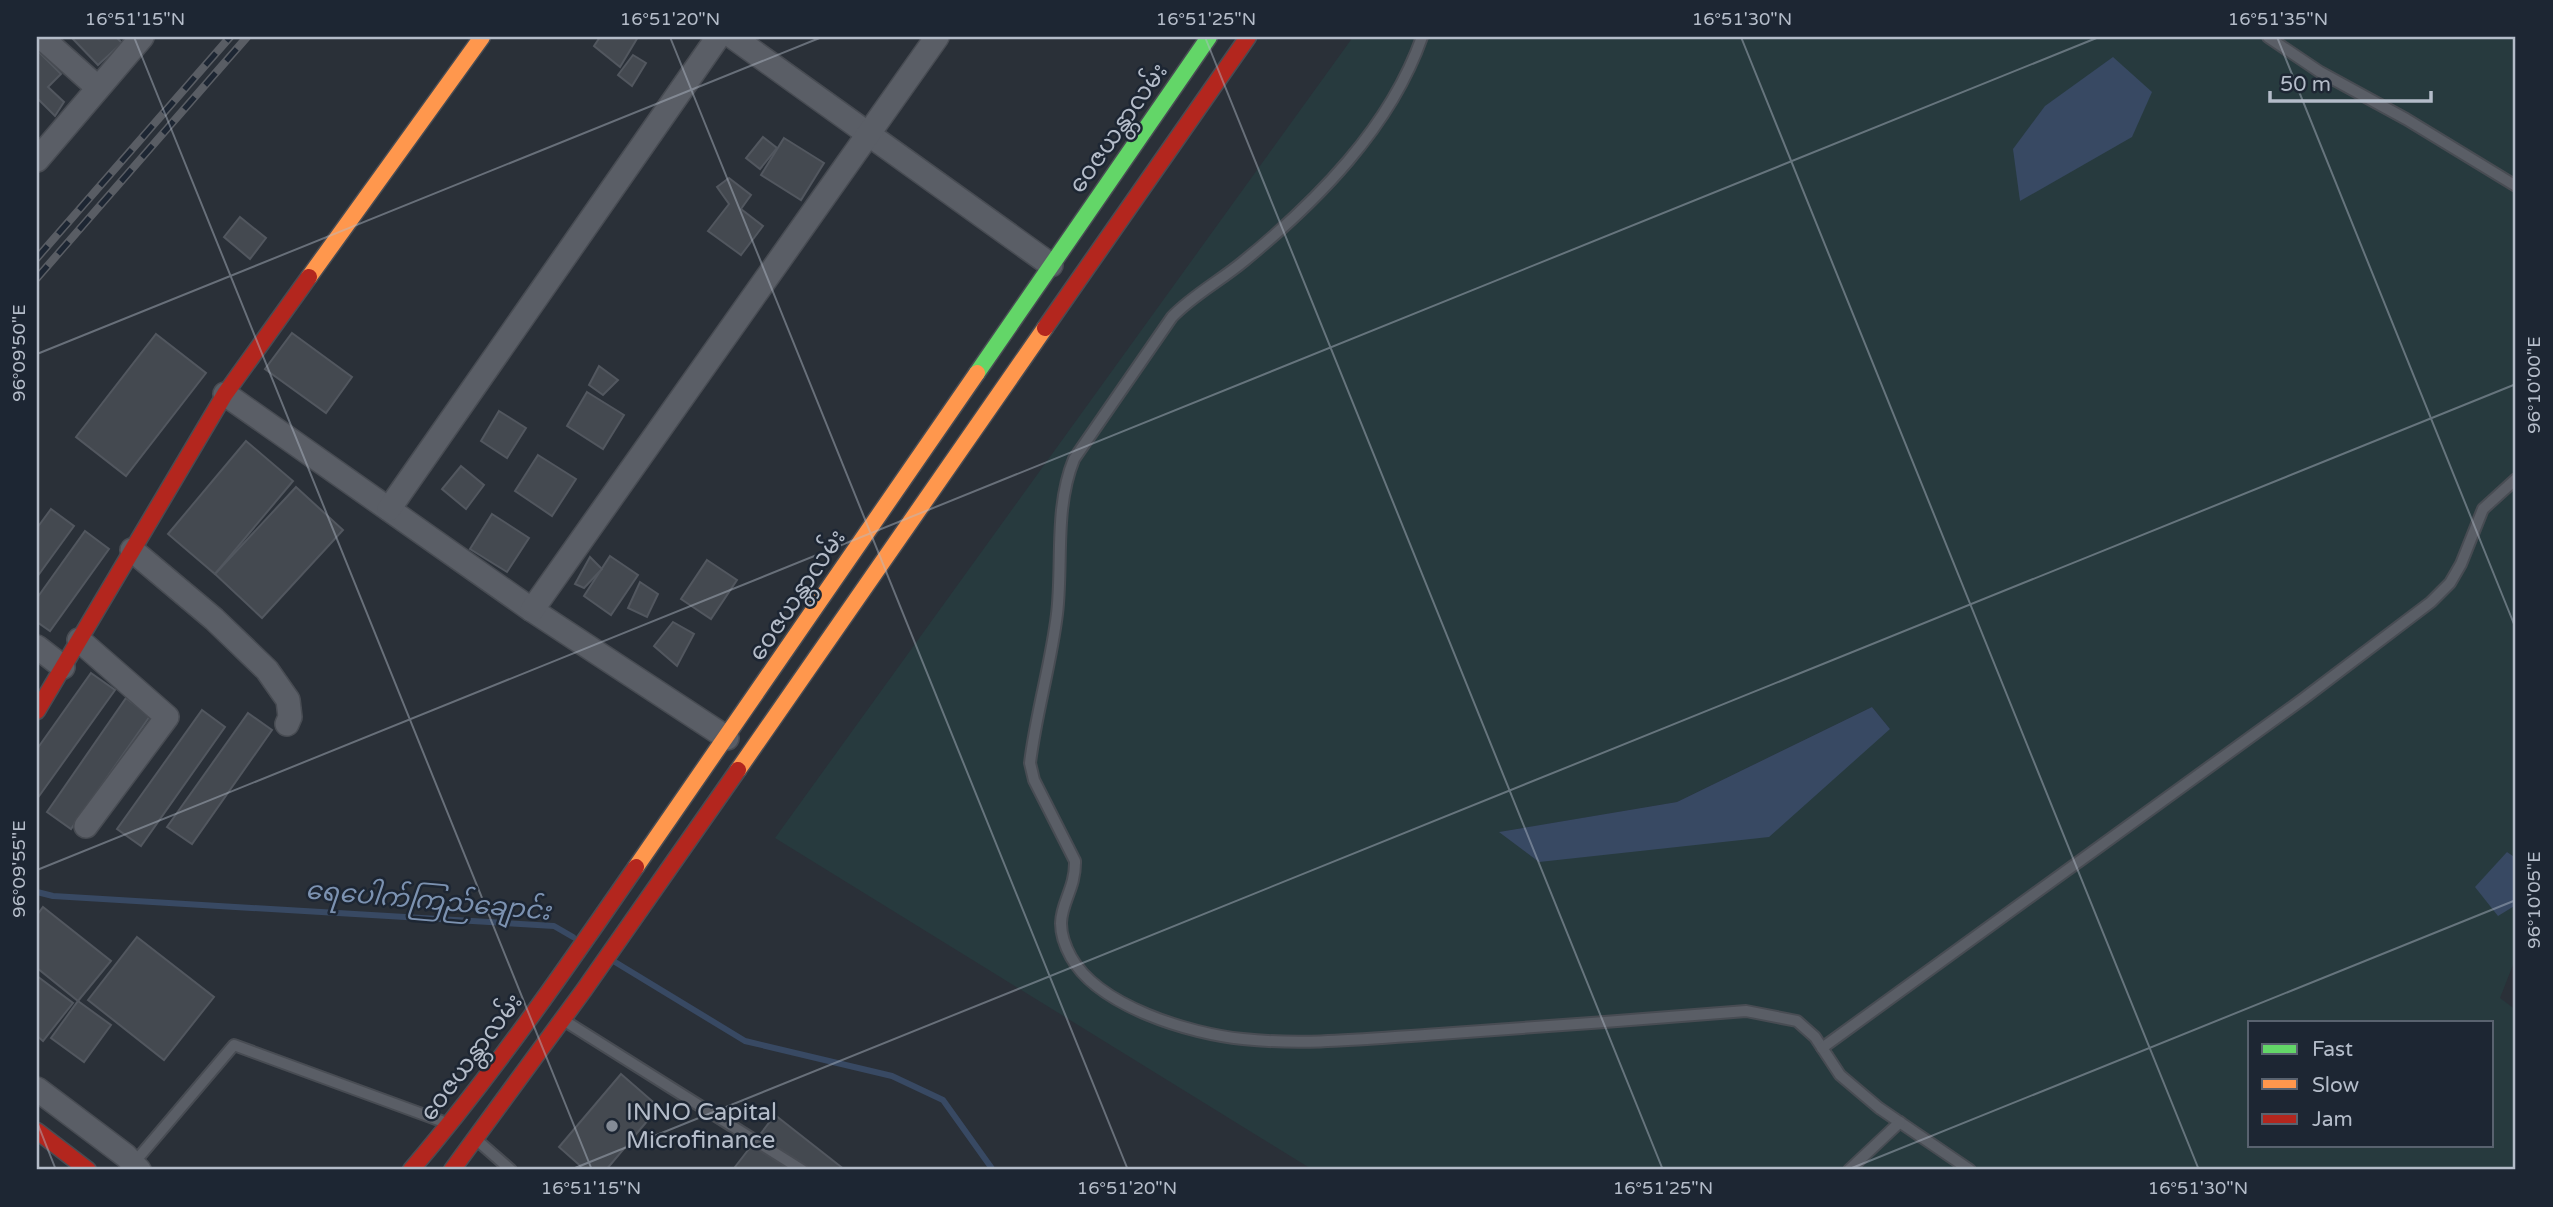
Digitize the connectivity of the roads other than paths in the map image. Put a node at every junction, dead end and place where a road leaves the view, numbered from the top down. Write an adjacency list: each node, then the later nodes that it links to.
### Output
1 (41, 37): 11 (street)
2 (142, 37): 11 (street)
3 (482, 37): 16 (main road)
4 (718, 37): 18 (street)
5 (733, 37): 12 (street)
6 (937, 37): 12 (street)
7 (1209, 37): 15 (main road, ဝေဇယန္တာလမ်း)
8 (1248, 37): 29 (main road, ဝေဇယန္တာလမ်း)
9 (1422, 37): 30 (lane)
10 (2268, 37): 14 (lane)
11 (97, 87): 13 (street)
12 (870, 134): 15 (street); 20 (street)
13 (37, 160)
14 (2516, 186)
15 (1051, 265): 26 (main road, ဝေဇယန္တာလမ်း)
16 (225, 394): 18 (street); 19 (main road)
17 (2516, 479): 30 (lane)
18 (389, 509): 20 (street)
19 (132, 550): 21 (main road); 25 (street)
20 (532, 610): 26 (street)
21 (79, 640): 23 (main road); 27 (street)
22 (37, 647): 23 (street)
23 (63, 667): 24 (main road)
24 (37, 711)
25 (287, 724)
26 (727, 737): 28 (main road, ဝေဇယန္တာလမ်း)
27 (86, 826)
28 (540, 1005): 29 (lane); 34 (main road, ဝေဇယန္တာလမ်း)
29 (563, 1019): 34 (main road, ဝေဇယန္တာလမ်း); 40 (lane)
30 (1822, 1048): 32 (lane)
31 (37, 1089): 35 (street)
32 (1900, 1122): 41 (lane); 42 (lane)
33 (37, 1131): 36 (main road)
34 (463, 1131): 35 (lane); 37 (main road, ဝေဇယန္တာလမ်း); 38 (main road, ဝေဇယန္တာလမ်း); 39 (lane)
35 (136, 1167)
36 (88, 1170)
37 (411, 1170)
38 (452, 1170)
39 (511, 1170)
40 (802, 1170)
41 (1849, 1170)
42 (1970, 1170)

